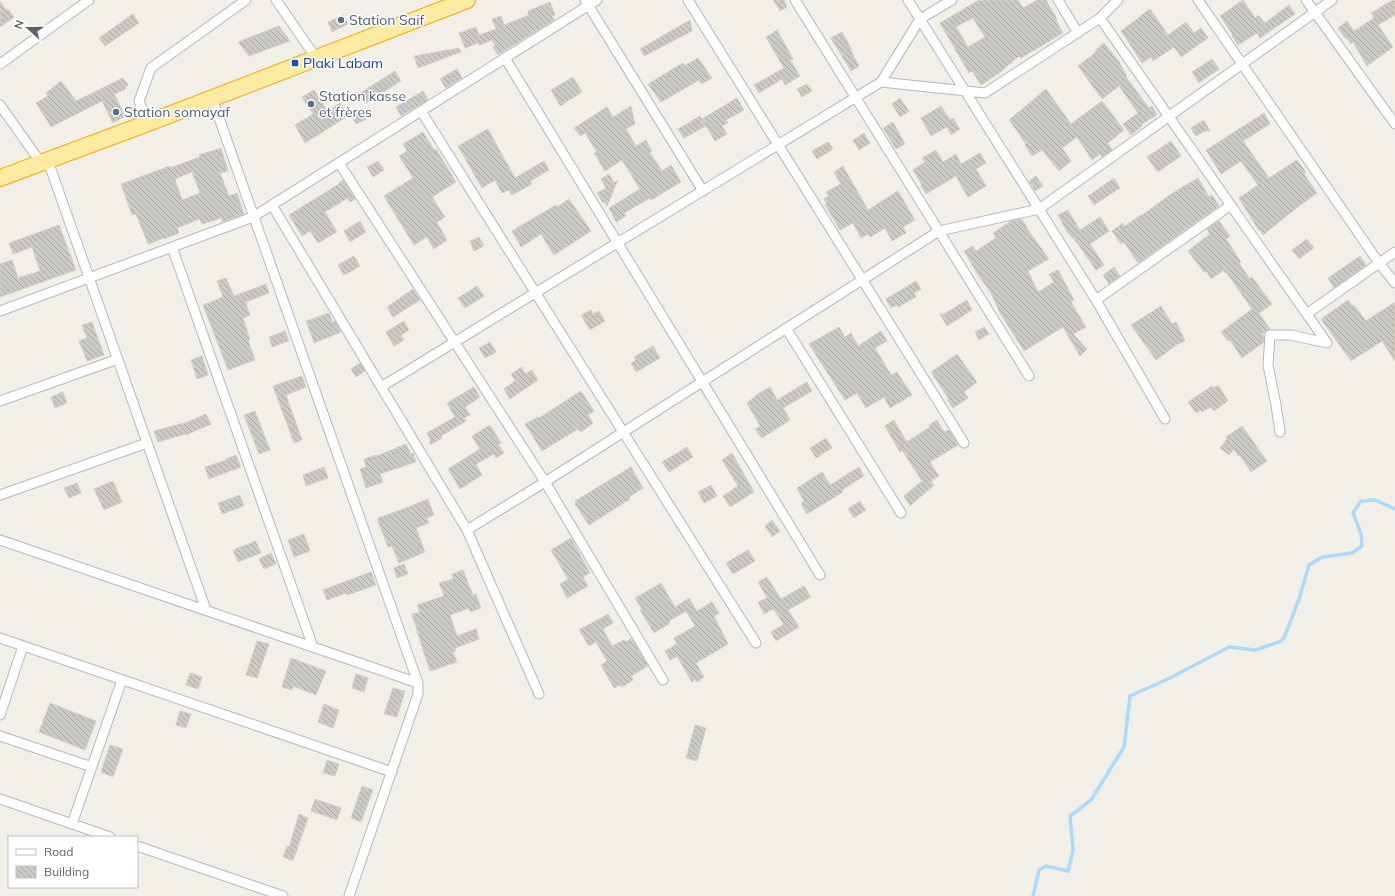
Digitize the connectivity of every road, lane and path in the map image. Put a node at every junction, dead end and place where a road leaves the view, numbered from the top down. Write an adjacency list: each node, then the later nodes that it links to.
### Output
1 (89, 0): 22 (street)
2 (246, 0): 31 (street)
3 (276, 0): 20 (street)
4 (467, 0): 20 (highway)
5 (597, 0): 15 (street)
6 (688, 0): 33 (street)
7 (795, 0): 26 (street)
8 (908, 0): 18 (street)
9 (952, 0): 18 (street)
10 (1058, 0): 19 (street)
11 (1118, 0): 17 (street)
12 (1198, 0): 23 (street)
13 (1306, 0): 16 (street)
14 (1332, 0): 16 (street)
15 (587, 3): 21 (street); 37 (street)
16 (1315, 12): 23 (street); 32 (street)
17 (1100, 18): 19 (street); 30 (street)
18 (920, 20): 24 (street); 25 (street)
19 (1078, 32): 25 (street)
20 (316, 58): 27 (highway)
21 (505, 58): 29 (street); 43 (street)
22 (0, 64)
23 (1243, 64): 30 (street); 46 (street)
24 (881, 82): 25 (street); 26 (street)
25 (965, 91): 40 (street)
26 (856, 97): 33 (street); 42 (street)
27 (212, 98): 31 (highway); 41 (street)
28 (0, 105): 34 (street)
29 (421, 111): 35 (street); 50 (street)
30 (1169, 116): 39 (street); 40 (street)
31 (148, 123): 34 (highway)
32 (1395, 124)
33 (778, 145): 37 (street); 48 (street)
34 (45, 162): 36 (highway); 47 (street)
35 (339, 163): 38 (street); 55 (street)
36 (0, 178)
37 (703, 191): 43 (street)
38 (272, 205): 41 (street); 59 (street)
39 (1231, 205): 51 (street); 53 (street)
40 (1039, 209): 42 (street); 51 (street)
41 (253, 217): 44 (street); 79 (street)
42 (939, 231): 48 (street); 57 (street)
43 (618, 243): 50 (street); 58 (street)
44 (172, 247): 47 (street); 76 (street)
45 (1395, 252): 46 (street)
46 (1379, 263): 49 (street); 53 (street)
47 (89, 278): 52 (street); 56 (street)
48 (862, 280): 54 (street); 65 (street)
49 (1395, 284)
50 (536, 293): 55 (street); 62 (street)
51 (1096, 300): 61 (street)
52 (0, 311)
53 (1308, 313): 63 (street)
54 (786, 328): 58 (street); 68 (street)
55 (455, 342): 59 (street); 66 (street)
56 (118, 359): 60 (street); 64 (street)
57 (1029, 376)
58 (702, 382): 62 (street); 71 (street)
59 (381, 387): 69 (street)
60 (0, 401)
61 (1165, 419)
62 (623, 432): 66 (street); 74 (street)
63 (1280, 432)
64 (147, 443): 67 (street); 72 (street)
65 (964, 443)
66 (545, 482): 69 (street); 78 (street)
67 (0, 495)
68 (901, 513)
69 (467, 530): 80 (street)
70 (0, 540): 72 (street)
71 (820, 575)
72 (206, 610): 76 (street)
73 (0, 638): 75 (street)
74 (756, 643)
75 (23, 646): 77 (street); 81 (street)
76 (313, 647): 79 (street)
77 (122, 680): 83 (street); 84 (street)
78 (663, 680)
79 (418, 683): 84 (street)
80 (540, 694)
81 (0, 715)
82 (0, 736): 83 (street)
83 (92, 767): 86 (street)
84 (392, 772): 90 (street)
85 (0, 799): 86 (street)
86 (72, 824): 87 (street)
87 (107, 836)
88 (138, 846): 89 (street)
89 (283, 896)
90 (349, 896)

